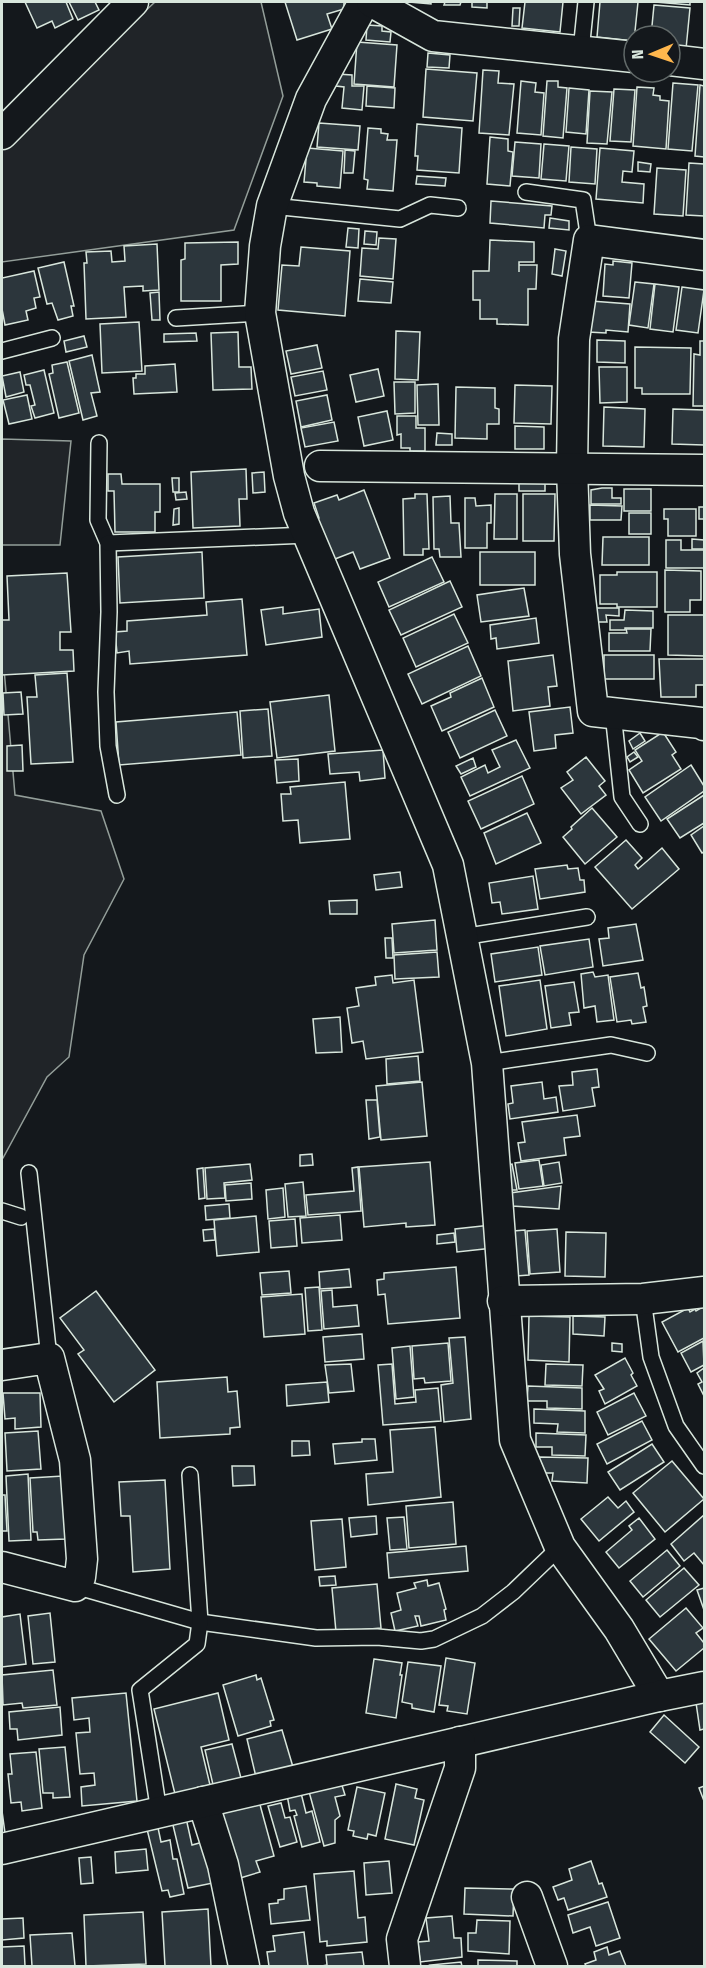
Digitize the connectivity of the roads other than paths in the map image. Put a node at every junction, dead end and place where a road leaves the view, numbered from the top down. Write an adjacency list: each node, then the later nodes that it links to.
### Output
1 (133, 2): 9 (street)
2 (364, 2): 11 (street)
3 (372, 2): 5 (street)
4 (586, 2): 5 (lane)
5 (581, 51): 6 (street)
6 (622, 56)
7 (682, 61): 8 (street)
8 (705, 64)
9 (2, 134)
10 (526, 192): 13 (lane)
11 (272, 206): 12 (lane); 15 (street)
12 (458, 208)
13 (590, 240): 14 (street); 20 (street)
14 (705, 255)
15 (260, 313): 16 (lane); 22 (street)
16 (176, 318)
17 (52, 338): 18 (lane)
18 (2, 351)
19 (99, 443): 24 (lane)
20 (573, 468): 21 (street); 22 (street); 25 (street)
21 (705, 470)
22 (304, 471): 23 (street)
23 (308, 536): 24 (lane); 30 (street)
24 (108, 543): 27 (lane)
25 (613, 713): 26 (street); 28 (lane)
26 (705, 725)
27 (117, 795)
28 (640, 824)
29 (586, 918): 30 (lane)
30 (462, 937): 32 (street)
31 (647, 1053): 32 (lane)
32 (487, 1063): 39 (street)
33 (29, 1173): 40 (lane)
34 (2, 1211): 35 (lane)
35 (21, 1217)
36 (705, 1276): 37 (lane)
37 (704, 1292): 38 (street)
38 (643, 1299): 39 (street); 42 (lane)
39 (503, 1301): 44 (street)
40 (49, 1358): 41 (street); 46 (street)
41 (2, 1365)
42 (705, 1466)
43 (190, 1475): 47 (lane)
44 (560, 1547): 47 (lane); 49 (street)
45 (2, 1568): 46 (street)
46 (75, 1586): 47 (lane)
47 (200, 1622): 52 (lane)
48 (705, 1687): 49 (street)
49 (659, 1696): 50 (street)
50 (460, 1742): 51 (street); 56 (street)
51 (203, 1802): 52 (street); 55 (street)
52 (159, 1812): 53 (street)
53 (2, 1849)
54 (527, 1897): 57 (street)
55 (244, 1966)
56 (405, 1966)
57 (552, 1966)

